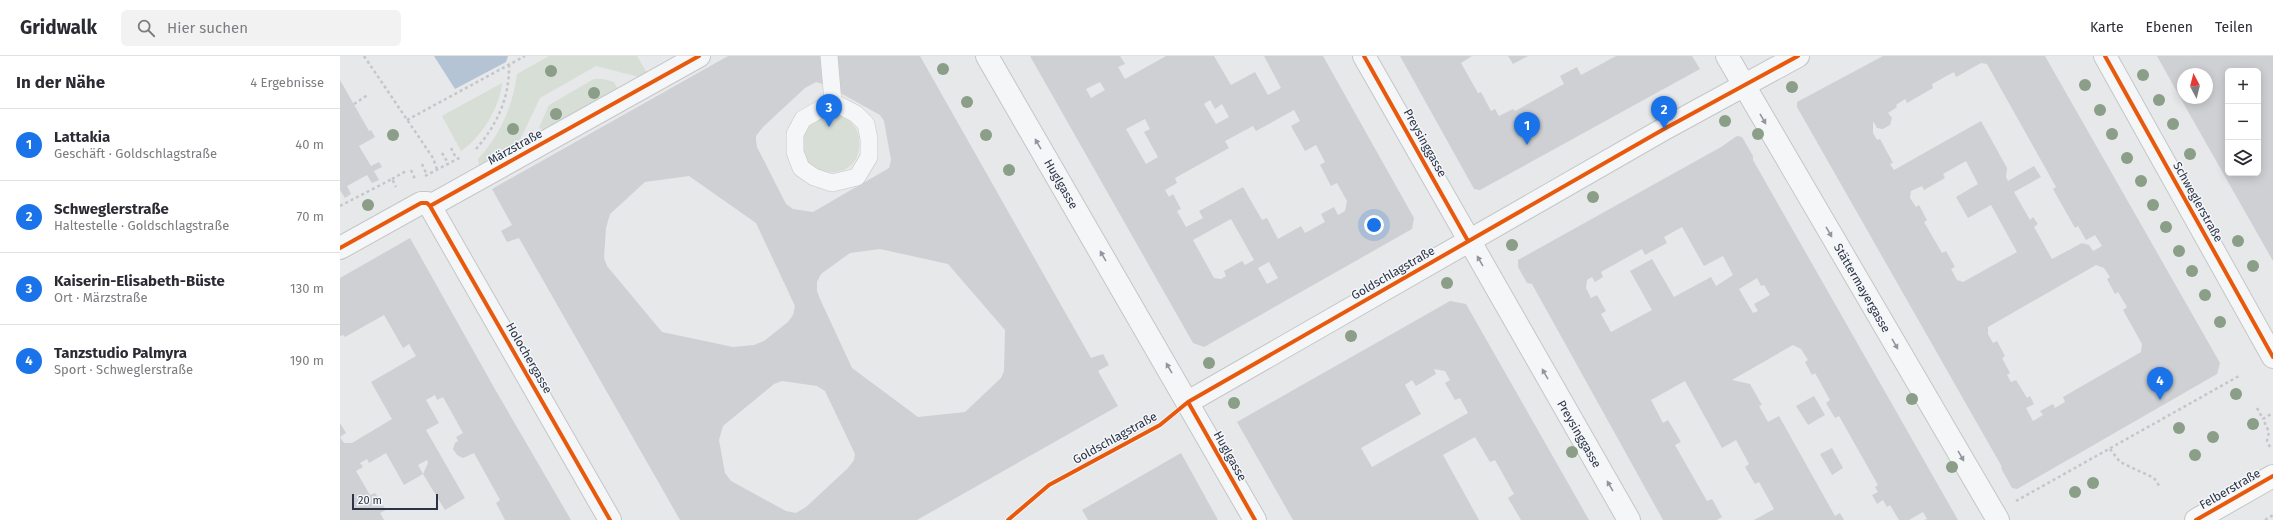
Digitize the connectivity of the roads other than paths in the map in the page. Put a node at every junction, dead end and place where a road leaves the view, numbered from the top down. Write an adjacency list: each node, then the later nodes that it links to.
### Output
1 (699, 56): 10 (street, Märzstraße)
2 (829, 56): 9 (lane)
3 (987, 56): 14 (street, Huglgasse, one-way to 3)
4 (1364, 56): 11 (street, Preysinggasse)
5 (1727, 56): 8 (street, Stättermayergasse)
6 (1798, 56): 8 (street, Goldschlagstraße)
7 (2105, 56): 13 (street, Schweglerstraße)
8 (1744, 86): 11 (street, Goldschlagstraße); 16 (street, Stättermayergasse, one-way to 16)
9 (833, 102): 9 (lane)
10 (430, 206): 12 (street, Märzstraße); 17 (street, Holochergasse)
11 (1468, 241): 14 (street, Goldschlagstraße); 19 (street, Preysinggasse, one-way to 11)
12 (340, 248)
13 (2273, 357)
14 (1188, 402): 18 (street, Huglgasse)
15 (2273, 476): 20 (main road, Felberstraße)
16 (1996, 517)
17 (610, 520)
18 (1255, 520)
19 (1629, 520)
20 (2196, 520)

